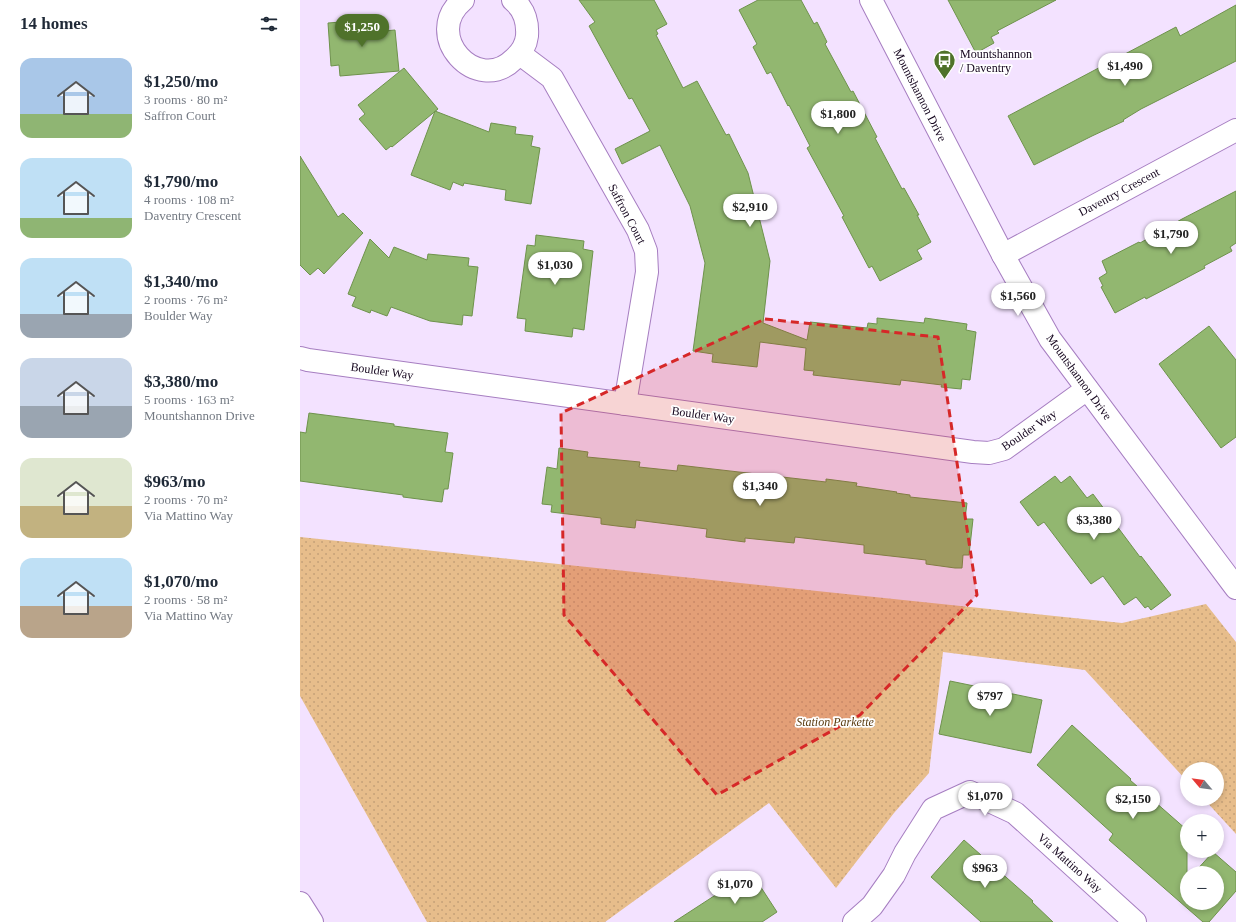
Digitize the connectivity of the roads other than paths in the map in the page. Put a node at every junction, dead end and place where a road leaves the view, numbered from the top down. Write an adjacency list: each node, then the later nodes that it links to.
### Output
1 (463, 0): 4 (street)
2 (513, 0): 4 (street)
3 (871, 0): 6 (street, Mountshannon Drive)
4 (520, 54): 9 (street, Saffron Court)
5 (1236, 130): 6 (street, Daventry Crescent)
6 (1002, 255): 8 (street, Mountshannon Drive)
7 (300, 358): 9 (street, Boulder Way)
8 (1087, 389): 9 (street, Boulder Way); 10 (street, Mountshannon Drive)
9 (625, 404)
10 (1236, 588)
11 (300, 903): 12 (street)
12 (312, 922)
13 (854, 922): 14 (street, Via Mattino Way)
14 (1136, 922)

